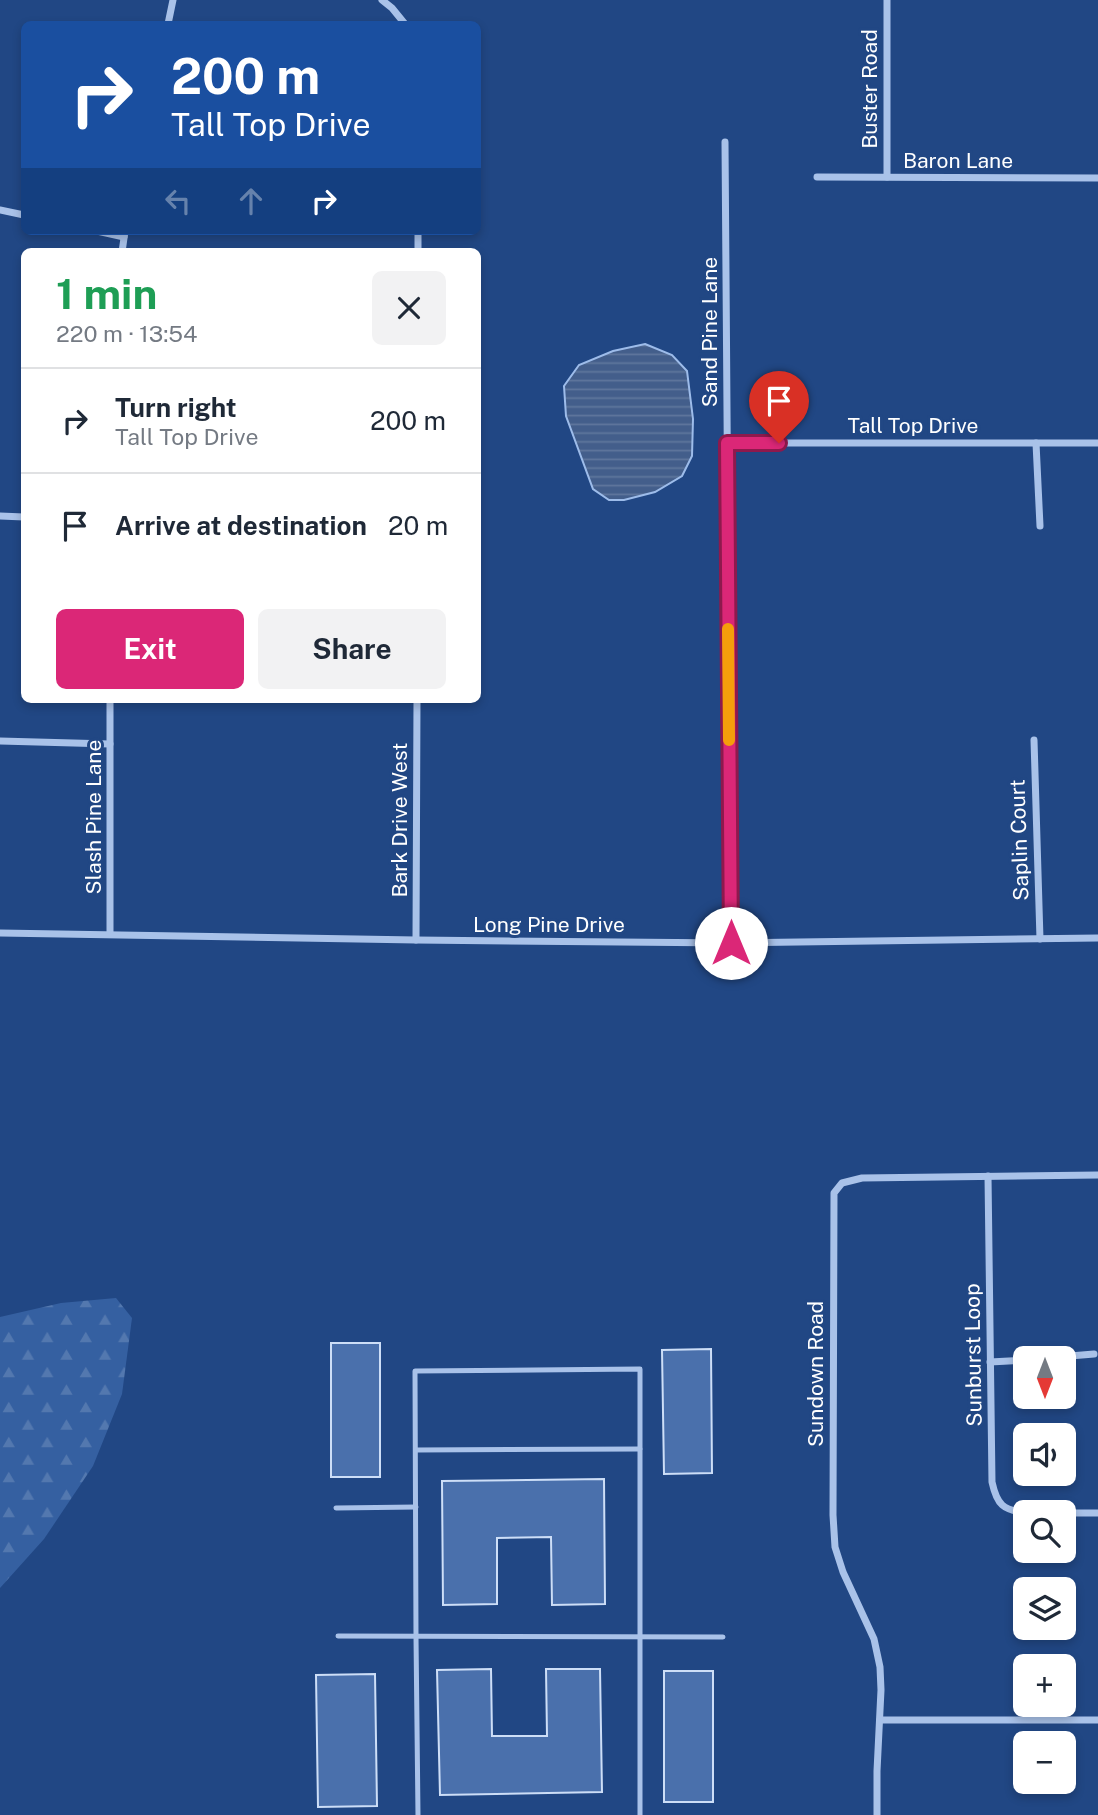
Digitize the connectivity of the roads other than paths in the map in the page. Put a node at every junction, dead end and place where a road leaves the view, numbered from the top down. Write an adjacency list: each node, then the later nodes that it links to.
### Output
1 (173, 0): 4 (street)
2 (382, 0): 5 (street)
3 (887, 0): 8 (street, Buster Road)
4 (169, 21)
5 (403, 21)
6 (725, 142): 12 (street, Sand Pine Lane)
7 (817, 177): 8 (street, Baron Lane)
8 (887, 177): 9 (street, Baron Lane)
9 (1098, 178)
10 (0, 210): 11 (street)
11 (21, 214)
12 (727, 443): 13 (street, Tall Top Drive); 28 (street, Sand Pine Lane)
13 (1036, 443): 14 (street, Tall Top Drive); 17 (street)
14 (1098, 443)
15 (0, 516): 16 (street)
16 (21, 517)
17 (1040, 526)
18 (110, 703): 22 (street, Slash Pine Lane)
19 (417, 703): 27 (street, Bark Drive West)
20 (1034, 740): 26 (street, Saplin Court)
21 (0, 741): 22 (street)
22 (110, 744): 24 (street, Slash Pine Lane)
23 (0, 933): 24 (street, Long Pine Drive)
24 (110, 934): 27 (street, Long Pine Drive)
25 (1098, 938): 26 (street, Long Pine Drive)
26 (1040, 939): 28 (street, Long Pine Drive)
27 (416, 940): 28 (street, Long Pine Drive)
28 (731, 943)
29 (1098, 1175): 30 (street, Sundown Road)
30 (988, 1176): 34 (street, Sunburst Loop); 46 (street, Sundown Road)
31 (1094, 1354): 32 (street)
32 (1076, 1356)
33 (1013, 1361): 34 (street)
34 (990, 1362): 39 (street, Sunburst Loop)
35 (640, 1448): 36 (lane); 36 (lane); 44 (lane)
36 (416, 1450): 37 (lane)
37 (416, 1507): 38 (lane); 43 (lane)
38 (336, 1508)
39 (1013, 1510)
40 (1076, 1513): 41 (street)
41 (1098, 1513)
42 (338, 1636): 43 (lane)
43 (416, 1637): 44 (lane); 48 (lane)
44 (641, 1637): 45 (lane); 49 (lane)
45 (723, 1637)
46 (880, 1720): 47 (street); 50 (street, Sundown Road)
47 (1098, 1720)
48 (418, 1815)
49 (640, 1815)
50 (877, 1815)

